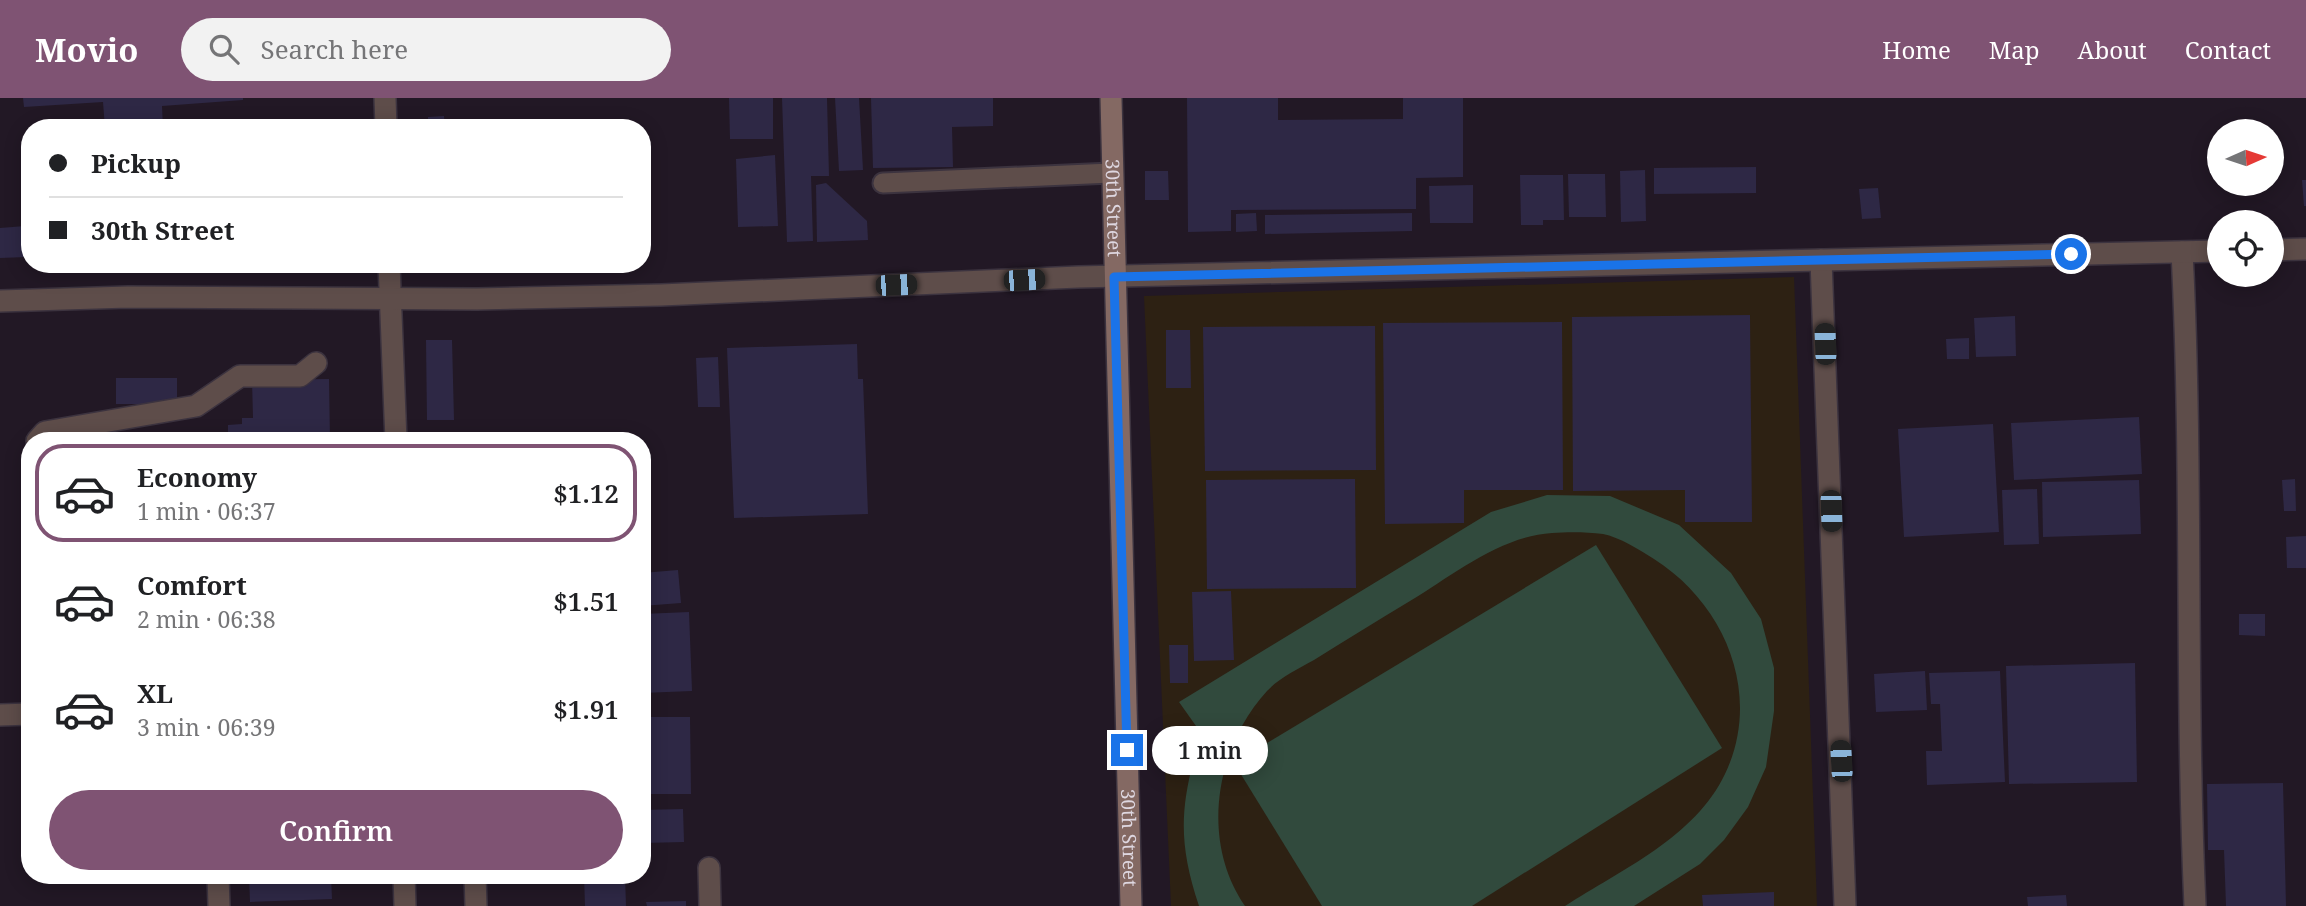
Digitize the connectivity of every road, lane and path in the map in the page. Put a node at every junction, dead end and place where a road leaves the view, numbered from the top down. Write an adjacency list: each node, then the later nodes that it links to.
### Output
1 (385, 98): 3 (street)
2 (1111, 98): 4 (main road, 30th Street)
3 (386, 119)
4 (1111, 173): 5 (lane); 12 (main road, 30th Street)
5 (883, 183)
6 (2306, 249): 7 (street)
7 (2284, 250)
8 (2207, 251): 9 (street)
9 (2182, 252): 10 (street); 30 (street)
10 (1821, 260): 12 (street); 29 (street)
11 (389, 273): 13 (street)
12 (1114, 277): 13 (street); 28 (main road, 30th Street)
13 (390, 297): 14 (street); 17 (street)
14 (0, 301)
15 (316, 363): 16 (street)
16 (45, 432)
17 (396, 432)
18 (21, 714): 19 (street)
19 (0, 715)
20 (709, 868): 27 (street)
21 (218, 884): 24 (street)
22 (404, 884): 25 (street)
23 (475, 884): 26 (street)
24 (219, 906)
25 (405, 906)
26 (476, 906)
27 (710, 906)
28 (1131, 906)
29 (1845, 906)
30 (2194, 906)

